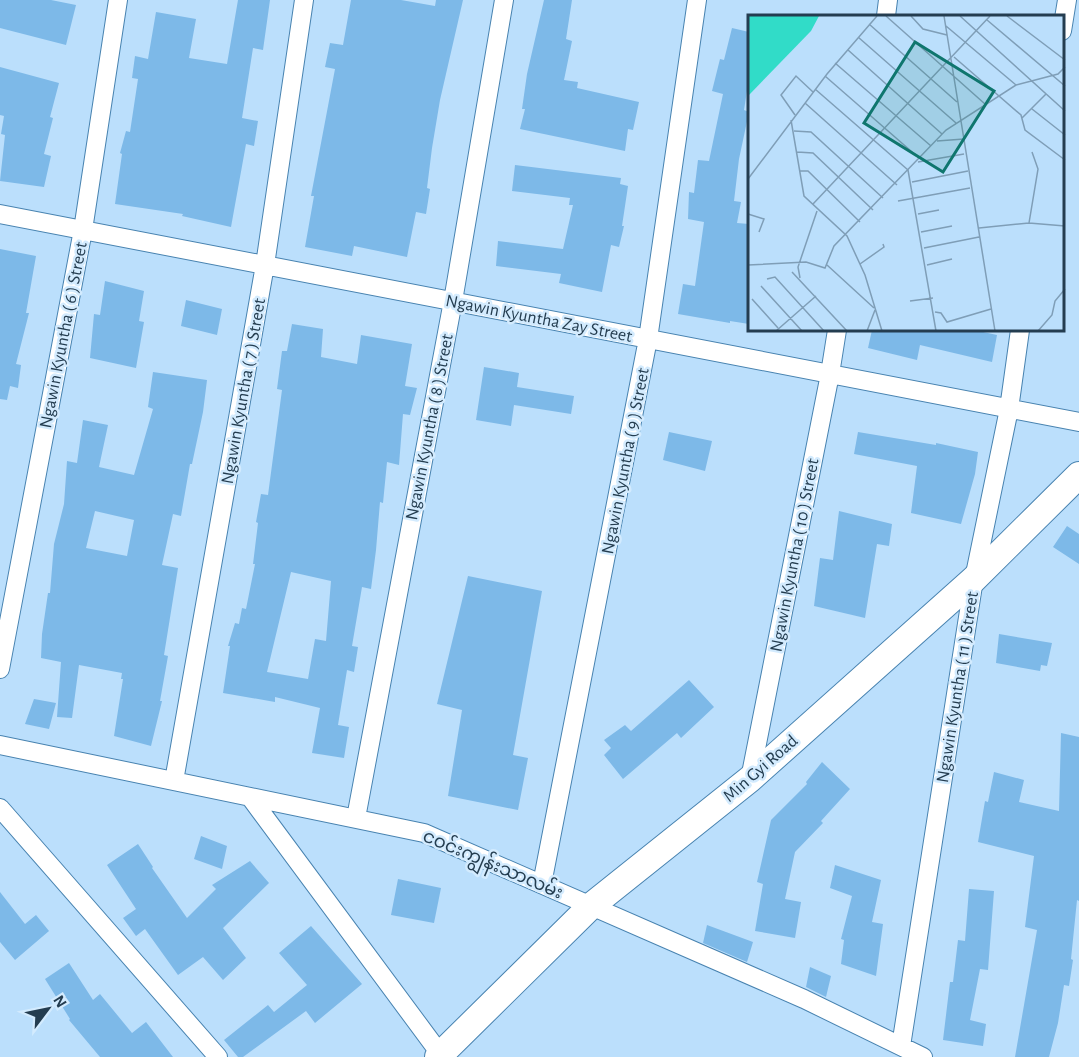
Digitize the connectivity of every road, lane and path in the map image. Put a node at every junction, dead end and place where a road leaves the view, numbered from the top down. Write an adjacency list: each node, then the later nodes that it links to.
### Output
1 (118, 0): 10 (street, Ngawin Kyuntha ( 6 ) Street)
2 (304, 0): 11 (street, Ngawin Kyuntha ( 7 ) Street)
3 (504, 0): 12 (street, Ngawin Kyuntha ( 8 ) Street)
4 (697, 0): 15 (street, Ngawin Kyuntha ( 9 ) Street)
5 (888, 0): 7 (street)
6 (1067, 0): 8 (street)
7 (886, 15)
8 (1064, 19)
9 (0, 214): 10 (street, Ngawin Kyuntha Zay Street)
10 (83, 230): 11 (street, Ngawin Kyuntha Zay Street); 21 (street, Ngawin Kyuntha ( 6 ) Street)
11 (265, 265): 12 (street, Ngawin Kyuntha Zay Street); 24 (street, Ngawin Kyuntha ( 7 ) Street)
12 (453, 301): 15 (street, Ngawin Kyuntha Zay Street); 27 (street, Ngawin Kyuntha ( 8 ) Street)
13 (837, 332): 16 (street, Ngawin Kyuntha ( 10 ) Street)
14 (1020, 332): 17 (street, Ngawin Kyuntha ( 11 ) Street)
15 (648, 339): 16 (street, Ngawin Kyuntha Zay Street); 28 (street, Ngawin Kyuntha ( 9 ) Street)
16 (830, 374): 17 (street, Ngawin Kyuntha Zay Street); 23 (street, Ngawin Kyuntha ( 10 ) Street)
17 (1009, 409): 18 (street, Ngawin Kyuntha Zay Street); 20 (street, Ngawin Kyuntha ( 11 ) Street)
18 (1079, 422)
19 (1079, 475): 20 (main road, Min Gyi Road)
20 (974, 579): 23 (main road, Min Gyi Road); 30 (street, Ngawin Kyuntha ( 11 ) Street)
21 (0, 669)
22 (0, 745): 24 (street, ငဝင်းကျွန်းသာလမ်း)
23 (750, 779): 29 (main road, Min Gyi Road)
24 (174, 781): 25 (street, ငဝင်းကျွန်းသာလမ်း)
25 (250, 797): 27 (street, ငဝင်းကျွန်းသာလမ်း); 31 (street)
26 (0, 808): 32 (street)
27 (356, 818): 28 (street, ငဝင်းကျွန်းသာလမ်း)
28 (542, 884): 29 (street, ငဝင်းကျွန်းသာလမ်း)
29 (591, 906): 30 (street, ငဝင်းကျွန်းသာလမ်း); 31 (main road, Min Gyi Road)
30 (901, 1046): 33 (street, ငဝင်းကျွန်းသာလမ်း)
31 (440, 1056)
32 (218, 1057)
33 (923, 1057)

